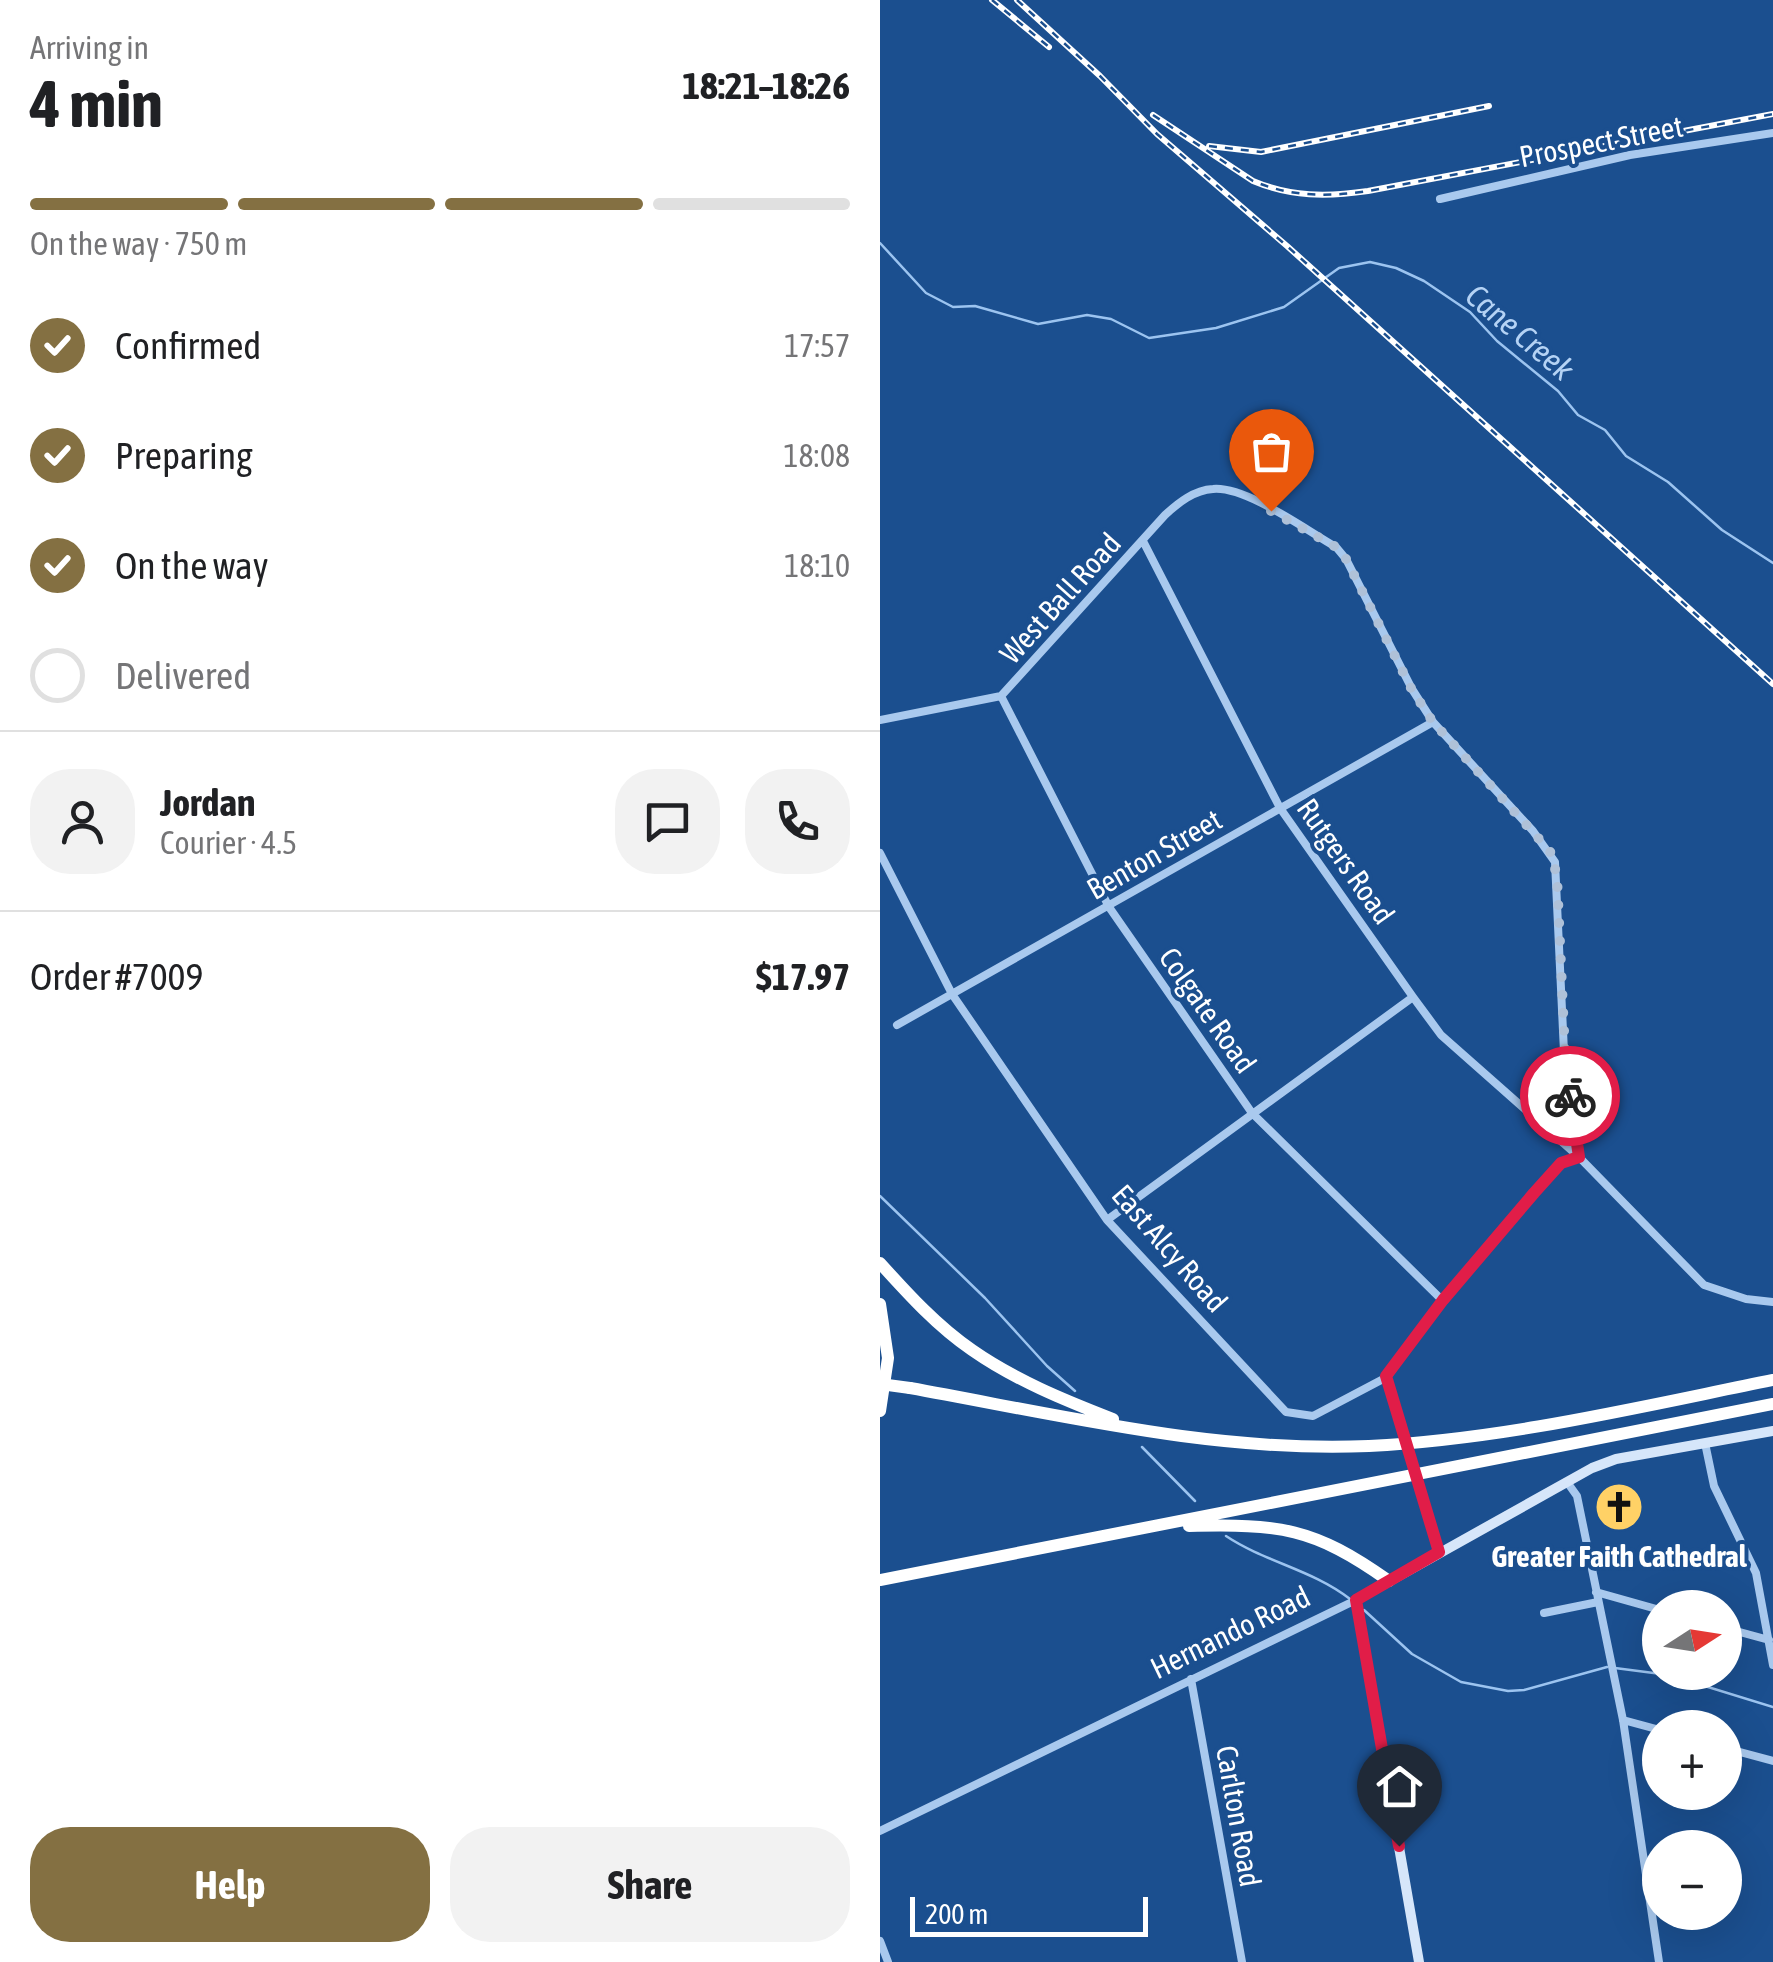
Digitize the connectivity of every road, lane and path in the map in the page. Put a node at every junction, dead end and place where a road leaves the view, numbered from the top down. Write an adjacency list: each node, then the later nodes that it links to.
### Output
1 (1773, 132): 2 (street, Prospect Street)
2 (1440, 199)
3 (1142, 541): 4 (street, West Ball Road); 6 (street, West Ball Road); 7 (street, Rutgers Road)
4 (1001, 696): 5 (street, West Ball Road); 9 (street, Colgate Road)
5 (880, 720)
6 (1433, 722): 7 (street, Benton Street); 14 (street)
7 (1280, 808): 9 (street, Benton Street); 11 (street, Rutgers Road)
8 (880, 853): 10 (street, East Alcy Road)
9 (1108, 907): 10 (street, Benton Street); 13 (street, Colgate Road)
10 (952, 994): 12 (street, Benton Street); 15 (street, East Alcy Road)
11 (1413, 997): 13 (street); 14 (street, Rutgers Road)
12 (897, 1025)
13 (1252, 1113): 15 (street); 17 (street, Colgate Road)
14 (1579, 1157): 17 (street); 18 (street, Rutgers Road)
15 (1107, 1220): 20 (street, East Alcy Road)
16 (880, 1264): 25 (highway)
17 (1443, 1300): 20 (street)
18 (1773, 1302)
19 (880, 1304): 24 (highway)
20 (1386, 1376): 30 (street, bridge)
21 (1769, 1380): 25 (highway)
22 (880, 1384): 25 (highway, bridge)
23 (1773, 1404): 29 (highway)
24 (880, 1411)
25 (1138, 1430)
26 (1773, 1432): 27 (main road, Hernando Road)
27 (1705, 1442): 28 (main road, Hernando Road); 38 (street)
28 (1567, 1482): 30 (main road, Hernando Road); 33 (street)
29 (1161, 1526): 31 (highway); 32 (highway)
30 (1439, 1552): 31 (main road, Hernando Road)
31 (1388, 1582): 34 (main road, Hernando Road)
32 (880, 1583)
33 (1597, 1597): 35 (street); 36 (street); 41 (street)
34 (1356, 1600): 40 (street, Hernando Road); 49 (main road)
35 (1642, 1606)
36 (1544, 1612)
37 (1742, 1633): 38 (street)
38 (1770, 1641): 39 (street)
39 (1773, 1665)
40 (1191, 1678): 45 (street, Hernando Road); 48 (street, Carlton Road)
41 (1623, 1720): 42 (street); 50 (street)
42 (1642, 1725)
43 (1742, 1753): 44 (street)
44 (1773, 1761)
45 (880, 1830)
46 (880, 1941): 47 (street)
47 (888, 1962)
48 (1242, 1962)
49 (1419, 1962)
50 (1659, 1962)

